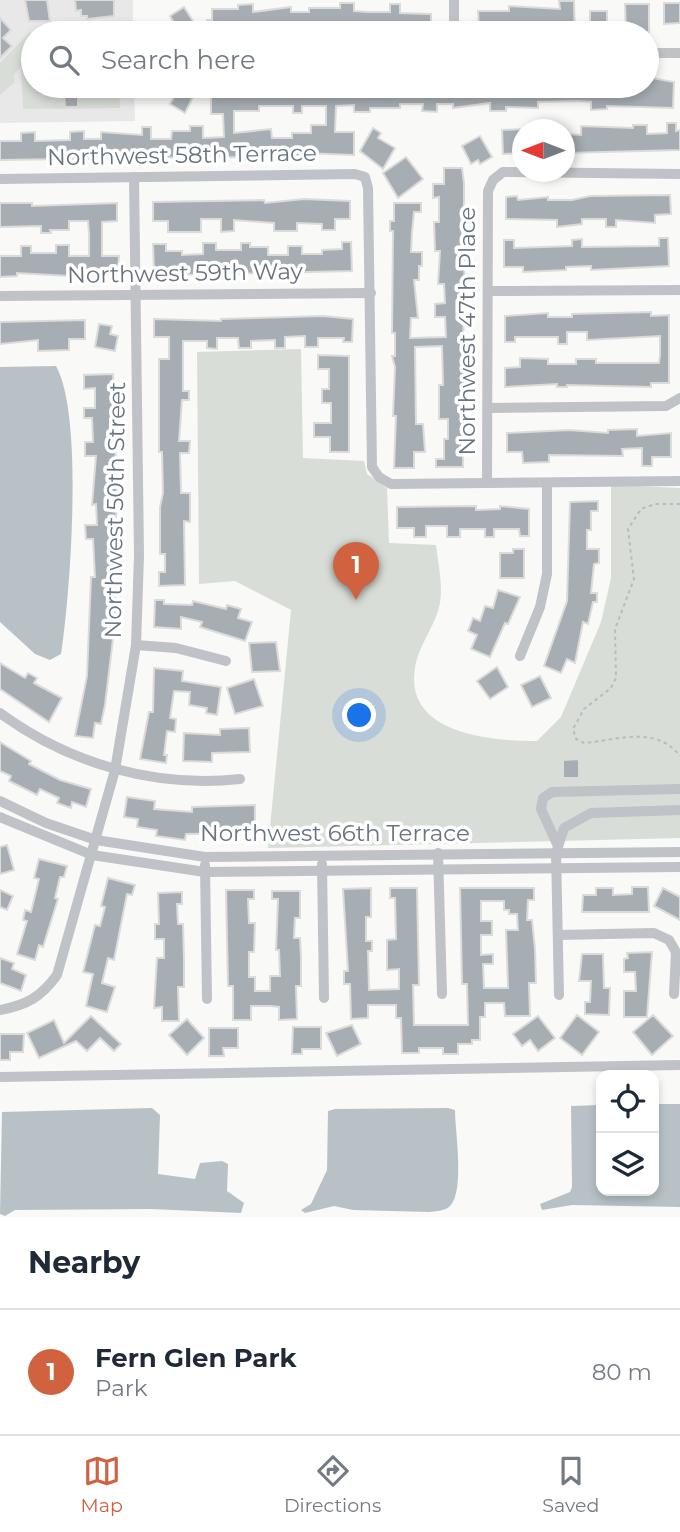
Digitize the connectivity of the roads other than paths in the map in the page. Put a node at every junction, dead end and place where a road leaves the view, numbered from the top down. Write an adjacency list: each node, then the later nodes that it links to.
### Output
1 (454, 0): 2 (street)
2 (454, 21)
3 (680, 53): 4 (street)
4 (659, 54)
5 (680, 174): 9 (street, Northwest 47th Place)
6 (134, 177): 7 (street, Northwest 58th Terrace); 10 (street, Northwest 58th Terrace); 11 (street, Northwest 50th Street)
7 (0, 180)
8 (680, 290): 9 (street)
9 (488, 291): 14 (street, Northwest 47th Place)
10 (371, 293): 11 (street, Northwest 59th Way); 16 (street)
11 (137, 295): 12 (street, Northwest 59th Way); 18 (street, Northwest 50th Street)
12 (0, 296)
13 (679, 400): 14 (street)
14 (489, 408): 16 (street, Northwest 47th Place)
15 (680, 481): 17 (street)
16 (487, 483): 17 (street)
17 (547, 483): 19 (street)
18 (135, 645): 20 (street); 22 (street, Northwest 50th Street)
19 (520, 656)
20 (226, 661)
21 (0, 713): 22 (street)
22 (115, 770): 23 (street); 28 (street, Northwest 50th Street)
23 (240, 779)
24 (680, 789): 29 (street)
25 (0, 801): 28 (street, Northwest 66th Terrace)
26 (680, 810): 29 (street)
27 (0, 817): 32 (street, Northwest 66th Terrace)
28 (96, 840): 32 (street, Northwest 50th Street); 34 (street, Northwest 66th Terrace)
29 (556, 849): 30 (street, Northwest 66th Terrace); 31 (street, Northwest 66th Terrace); 35 (street)
30 (680, 852)
31 (438, 853): 33 (street, Northwest 66th Terrace); 37 (street)
32 (92, 855): 39 (street, Northwest 66th Terrace); 46 (street, Northwest 50th Street)
33 (322, 855): 34 (street, Northwest 66th Terrace); 38 (street)
34 (205, 857): 39 (street)
35 (556, 867): 36 (street, Northwest 66th Terrace); 37 (street, Northwest 66th Terrace); 40 (street)
36 (680, 867)
37 (438, 869): 38 (street, Northwest 66th Terrace); 41 (street)
38 (322, 870): 39 (street, Northwest 66th Terrace); 44 (street)
39 (205, 872): 45 (street)
40 (559, 934): 42 (street); 43 (street)
41 (442, 994)
42 (674, 994)
43 (559, 995)
44 (324, 998)
45 (207, 999)
46 (0, 1010)
47 (680, 1065): 48 (street)
48 (0, 1077)

